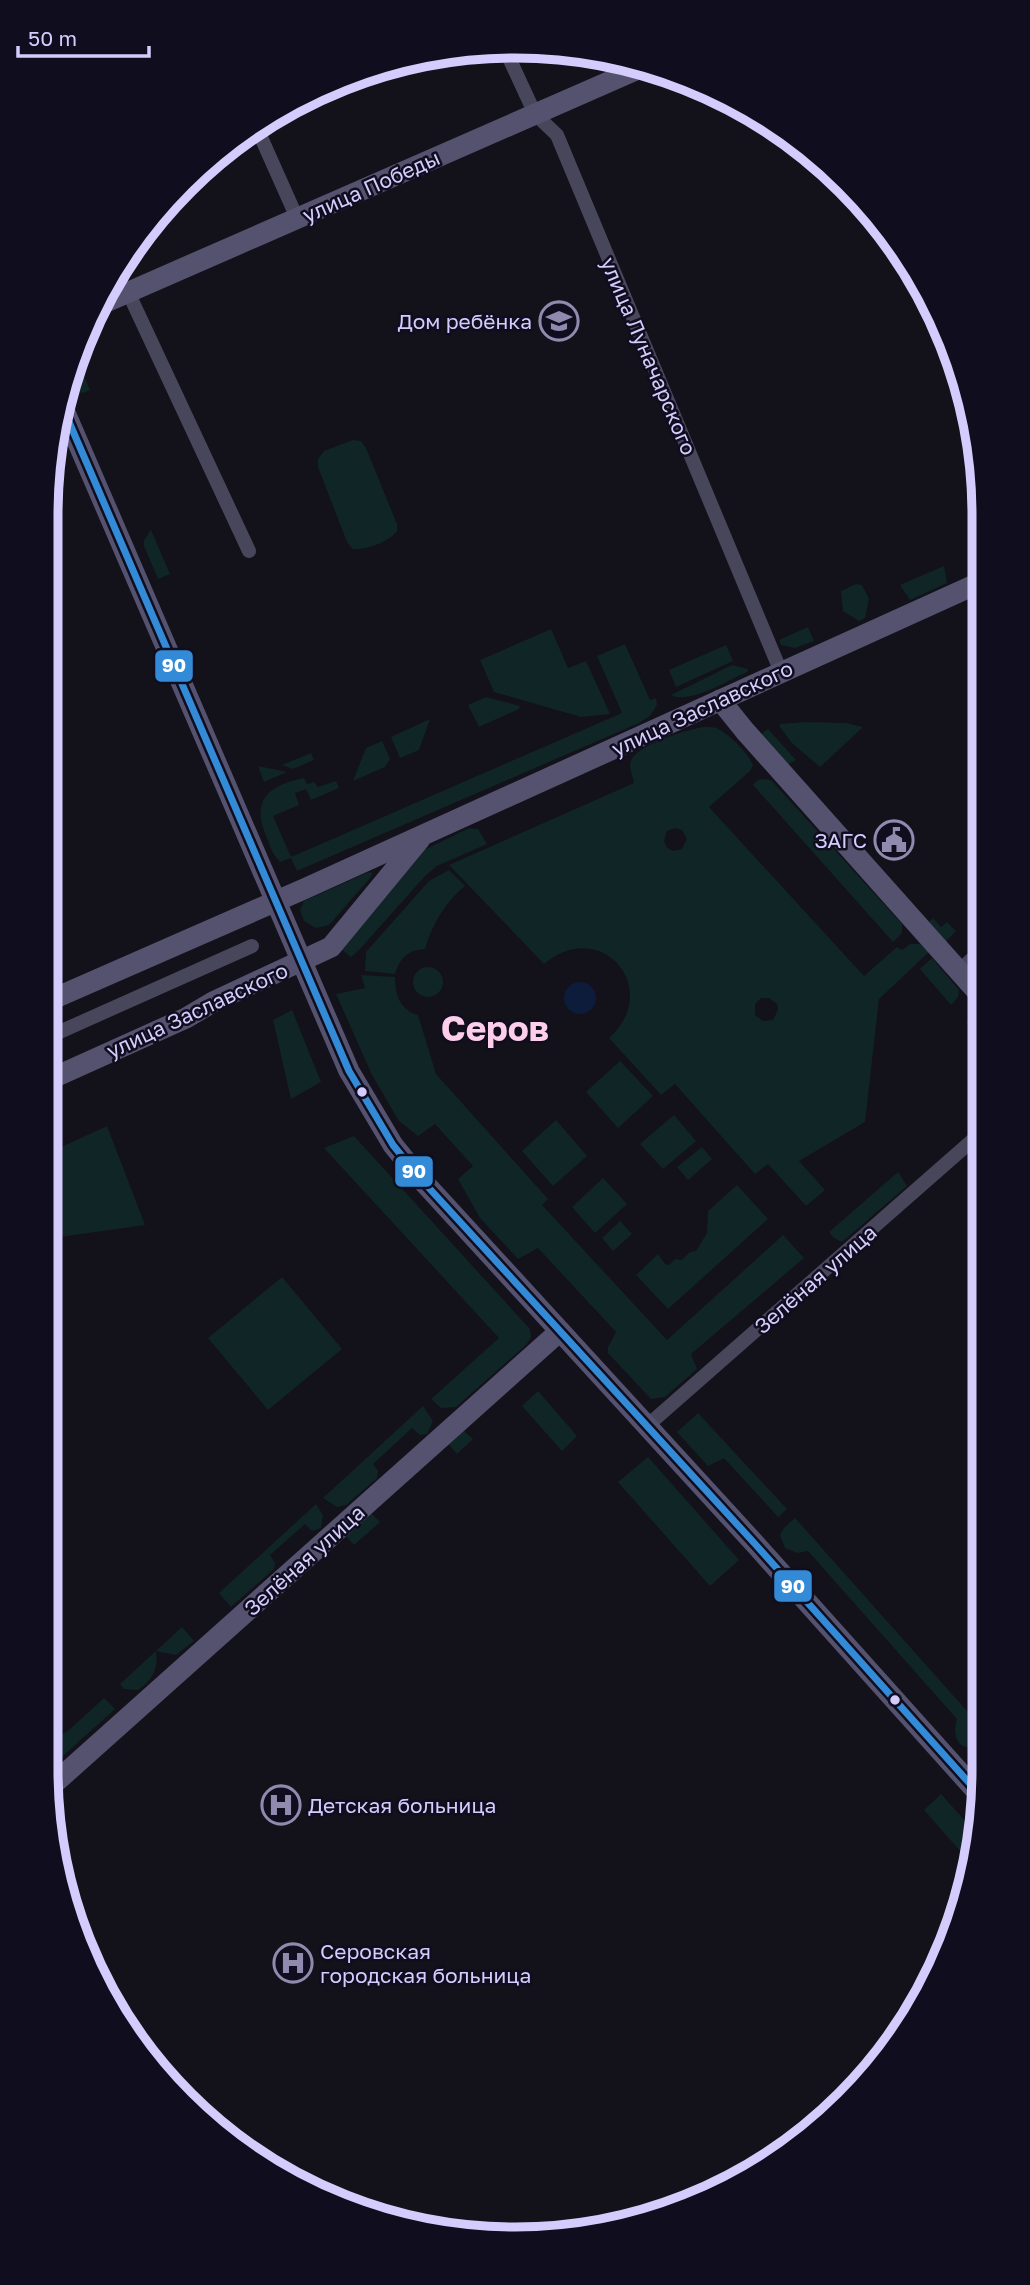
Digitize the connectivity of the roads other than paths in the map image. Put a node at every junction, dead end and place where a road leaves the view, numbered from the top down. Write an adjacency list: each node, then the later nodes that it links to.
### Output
1 (509, 58): 3 (street, улица Луначарского)
2 (630, 72): 3 (street, улица Победы)
3 (535, 114): 5 (street, улица Победы); 11 (street, улица Луначарского)
4 (260, 136): 5 (street)
5 (297, 218): 6 (street, улица Победы)
6 (128, 292): 7 (street, улица Победы); 9 (street)
7 (112, 299)
8 (68, 420): 14 (street)
9 (249, 551)
10 (972, 586): 11 (street, улица Заславского)
11 (781, 672): 12 (street, улица Заславского)
12 (720, 700): 13 (street, улица Заславского); 18 (street)
13 (424, 835): 14 (street, улица Заславского); 17 (street, улица Заславского)
14 (276, 901): 17 (street); 20 (street, улица Заславского)
15 (252, 946): 21 (street, улица Заславского)
16 (972, 959): 18 (street)
17 (301, 961): 22 (street, улица Заславского); 24 (street)
18 (959, 971): 19 (street)
19 (972, 986)
20 (58, 997)
21 (58, 1033)
22 (58, 1076)
23 (972, 1140): 25 (street, Зелёная улица)
24 (560, 1331): 25 (street); 26 (street, Зелёная улица)
25 (647, 1426): 27 (street)
26 (58, 1779)
27 (971, 1786)

